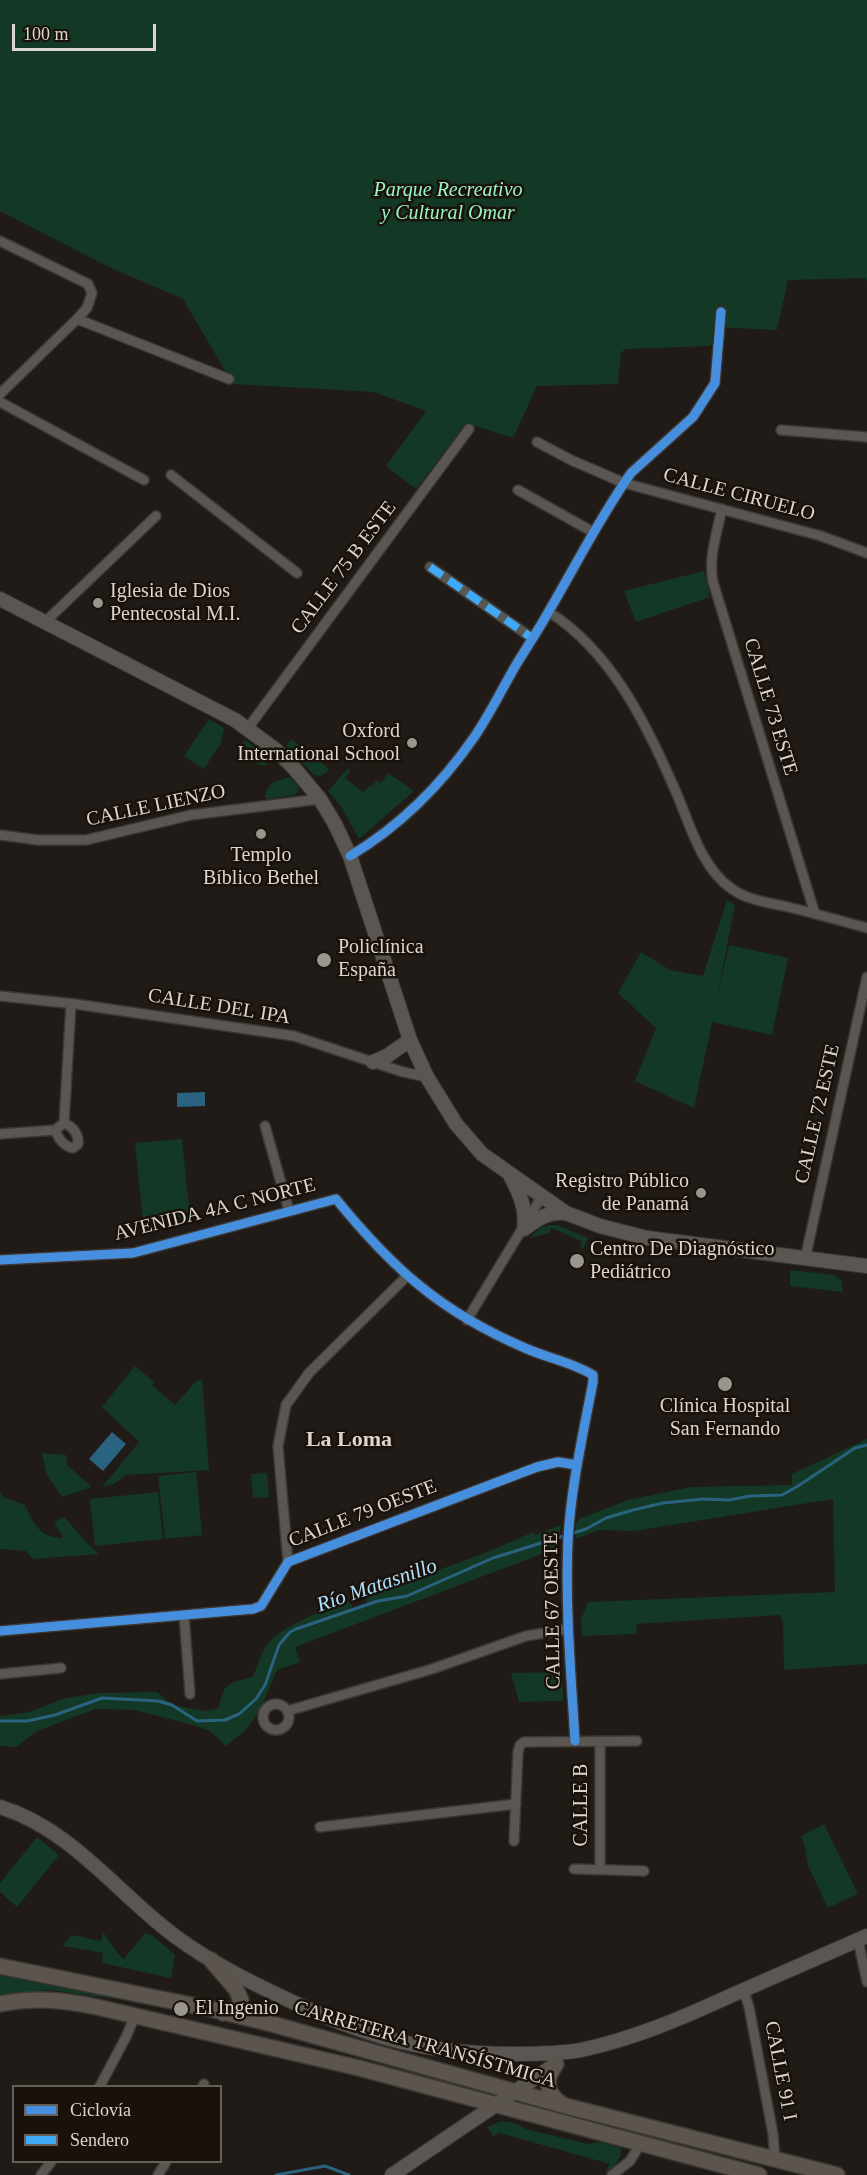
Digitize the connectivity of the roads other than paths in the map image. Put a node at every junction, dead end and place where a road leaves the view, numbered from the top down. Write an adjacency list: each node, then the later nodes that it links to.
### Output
1 (0, 241): 3 (street)
2 (721, 312): 13 (street)
3 (77, 318): 4 (street); 5 (street)
4 (229, 379)
5 (0, 394)
6 (0, 402): 12 (street)
7 (470, 429): 25 (street, CALLE 75 B ESTE)
8 (781, 430): 9 (street)
9 (867, 437)
10 (537, 442): 13 (street, CALLE CIRUELO)
11 (171, 475): 20 (street)
12 (144, 480)
13 (624, 483): 15 (street, CALLE CIRUELO); 17 (street)
14 (518, 490): 17 (street)
15 (722, 509): 18 (street, CALLE CIRUELO); 29 (street, CALLE 73 ESTE)
16 (156, 516): 23 (street)
17 (593, 532): 22 (street)
18 (867, 553)
19 (430, 567): 24 (street)
20 (297, 573)
21 (0, 599): 23 (main road)
22 (549, 612): 24 (street); 29 (street)
23 (45, 622): 25 (main road)
24 (532, 639): 28 (street)
25 (248, 728): 26 (main road)
26 (320, 799): 27 (street, CALLE LIENZO); 28 (main road)
27 (0, 835)
28 (350, 856): 34 (main road)
29 (815, 914): 30 (street)
30 (867, 928)
31 (867, 977): 46 (street, CALLE 72 ESTE)
32 (0, 996): 33 (street, CALLE DEL IPA)
33 (71, 1004): 35 (street, CALLE DEL IPA); 37 (street)
34 (410, 1040): 35 (main road); 36 (main road)
35 (373, 1062): 36 (street, CALLE DEL IPA)
36 (427, 1077): 41 (main road)
37 (64, 1123): 39 (street); 39 (street)
38 (265, 1126): 43 (street)
39 (55, 1130): 40 (street)
40 (0, 1134)
41 (511, 1175): 42 (main road); 45 (main road)
42 (542, 1196): 44 (main road); 45 (street)
43 (289, 1211): 47 (street, AVENIDA 4A C NORTE); 49 (street, AVENIDA 4A C NORTE)
44 (566, 1213): 45 (main road); 46 (main road)
45 (524, 1229): 50 (street)
46 (805, 1258): 48 (main road)
47 (0, 1260)
48 (867, 1266)
49 (407, 1276): 50 (street, AVENIDA 4A C NORTE); 53 (street)
50 (467, 1320): 51 (street, AVENIDA 4A C NORTE)
51 (593, 1375): 52 (street, CALLE 67 OESTE)
52 (577, 1465): 53 (street, CALLE 79 OESTE); 55 (street, CALLE 67 OESTE)
53 (288, 1562): 54 (street, CALLE 79 OESTE)
54 (184, 1615): 56 (street, CALLE 79 OESTE); 59 (street)
55 (568, 1629): 60 (street); 61 (street, CALLE 67 OESTE)
56 (0, 1631)
57 (61, 1668): 58 (street)
58 (0, 1674)
59 (190, 1694)
60 (287, 1711)
61 (575, 1741): 62 (street); 64 (street)
62 (600, 1741): 63 (street); 69 (street, CALLE B)
63 (638, 1741)
64 (516, 1804): 66 (street); 67 (street)
65 (0, 1807): 72 (main road)
66 (320, 1827)
67 (514, 1841)
68 (574, 1869): 69 (street)
69 (600, 1869): 70 (street)
70 (644, 1871)
71 (862, 1938): 74 (street); 75 (main road)
72 (211, 1960): 77 (main road); 79 (main road)
73 (0, 1966): 77 (main road, CARRETERA TRANSÍSTMICA)
74 (867, 1982)
75 (744, 1991): 79 (main road); 86 (street, CALLE 91 I)
76 (0, 2004): 78 (main road, CARRETERA TRANSÍSTMICA)
77 (223, 2013): 82 (main road, CARRETERA TRANSÍSTMICA)
78 (135, 2016): 81 (street); 83 (main road, CARRETERA TRANSÍSTMICA)
79 (579, 2050): 80 (main road)
80 (556, 2064): 82 (main road); 84 (main road)
81 (101, 2085)
82 (513, 2092): 83 (main road); 84 (main road, CARRETERA TRANSÍSTMICA)
83 (496, 2104): 85 (main road, CARRETERA TRANSÍSTMICA); 89 (main road)
84 (566, 2106): 86 (main road, CARRETERA TRANSÍSTMICA)
85 (641, 2143): 90 (street); 91 (main road, CARRETERA TRANSÍSTMICA)
86 (775, 2159): 92 (main road, CARRETERA TRANSÍSTMICA)
87 (50, 2163): 88 (street)
88 (41, 2175)
89 (392, 2175)
90 (612, 2175)
91 (759, 2175)
92 (837, 2175)

